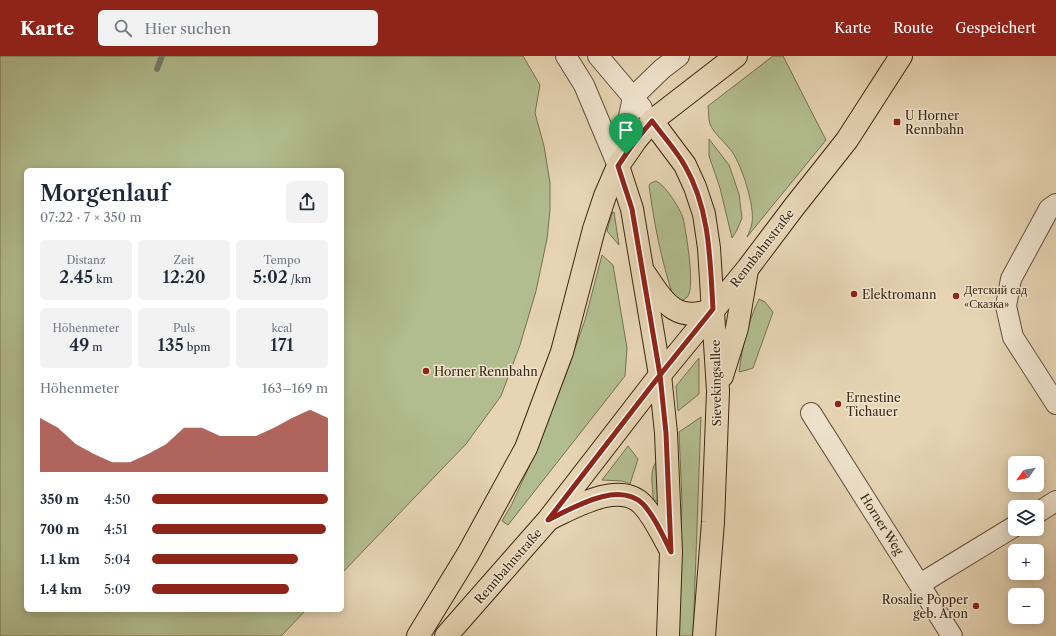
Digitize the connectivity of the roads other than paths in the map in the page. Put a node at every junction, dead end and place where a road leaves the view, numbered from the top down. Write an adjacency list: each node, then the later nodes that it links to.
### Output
1 (566, 56): 8 (street)
2 (598, 56): 6 (street)
3 (679, 56): 6 (street)
4 (736, 56): 7 (main road)
5 (901, 56): 10 (main road, Rennbahnstraße)
6 (633, 97): 7 (street); 8 (street)
7 (652, 121): 8 (main road); 12 (main road, Sievekingsallee)
8 (618, 166): 11 (main road); 23 (main road)
9 (1056, 204): 15 (street)
10 (748, 268): 12 (main road, Rennbahnstraße); 14 (main road)
11 (642, 269): 12 (main road); 13 (main road)
12 (713, 309): 13 (main road, Rennbahnstraße); 14 (main road, Sievekingsallee)
13 (660, 375): 19 (main road, Rennbahnstraße); 21 (main road)
14 (718, 391): 26 (main road, Sievekingsallee)
15 (1056, 404)
16 (811, 413): 22 (street, Horner Weg)
17 (1056, 501): 18 (street)
18 (1044, 509)
19 (548, 520): 21 (main road); 24 (main road, Rennbahnstraße)
20 (1008, 530): 22 (street)
21 (671, 552): 25 (main road)
22 (920, 584): 27 (street, Horner Weg)
23 (418, 636)
24 (446, 636)
25 (668, 636)
26 (704, 636)
27 (952, 636)

